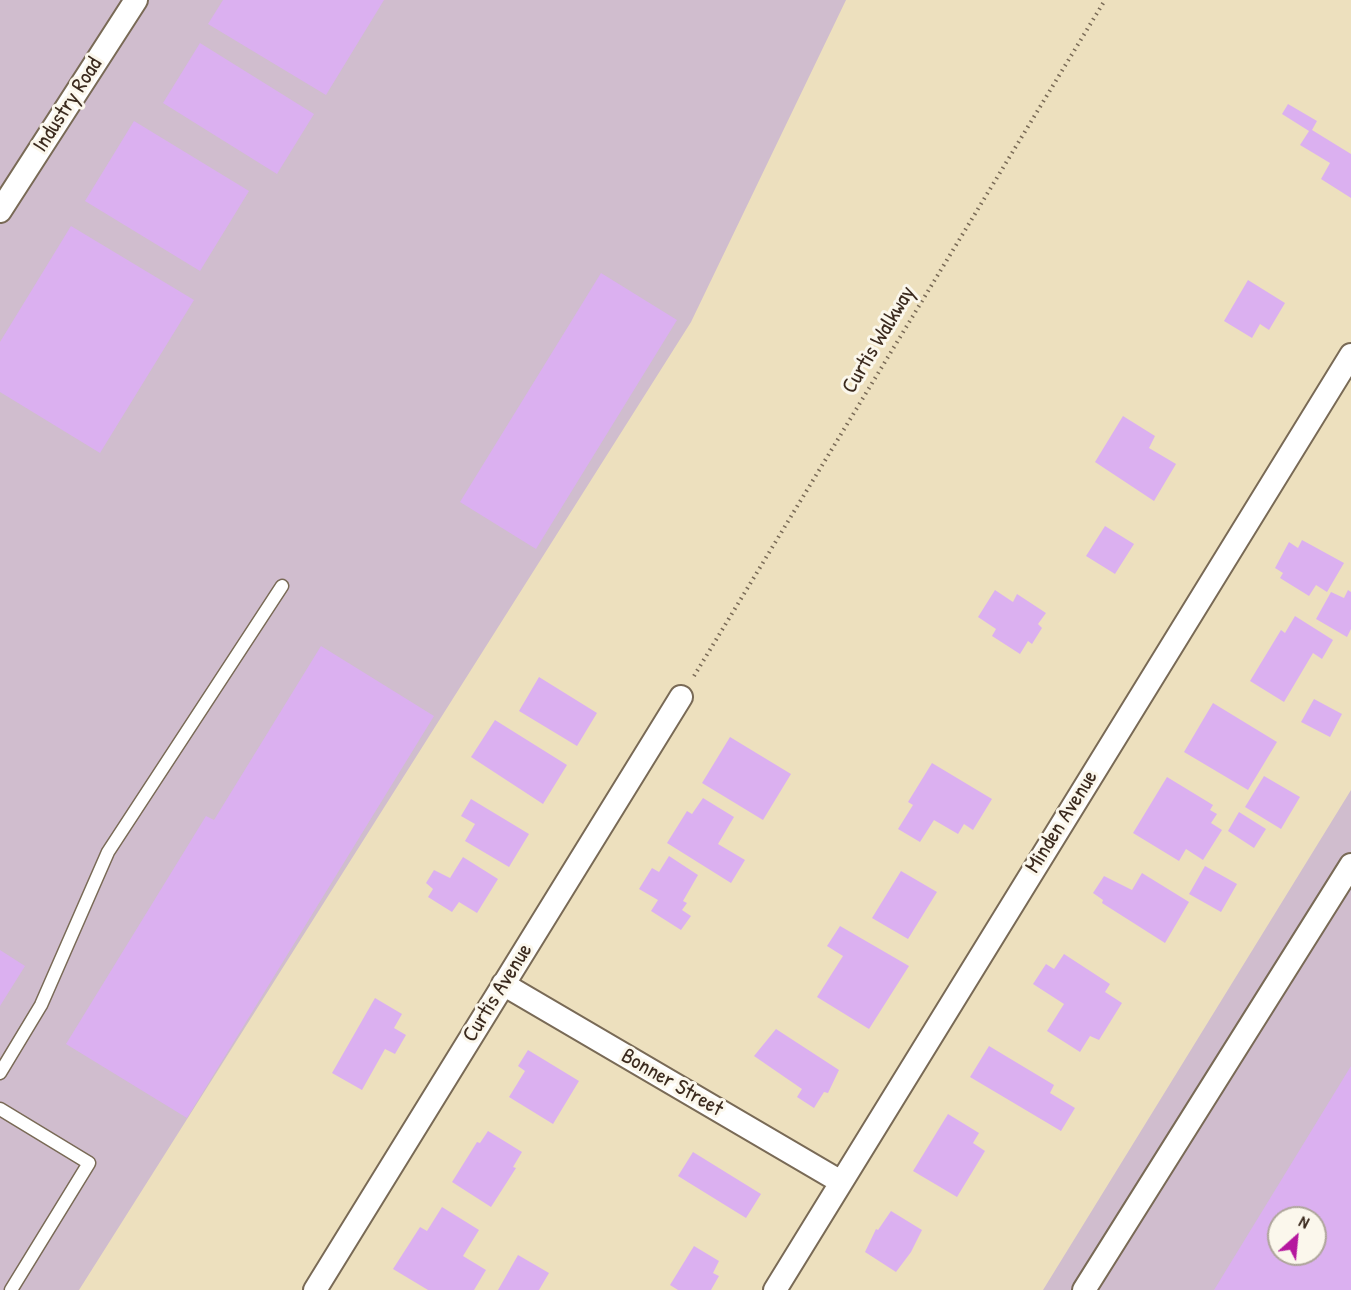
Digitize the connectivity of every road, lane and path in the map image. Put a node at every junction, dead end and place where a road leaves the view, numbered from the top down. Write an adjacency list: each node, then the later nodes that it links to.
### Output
1 (136, 0): 3 (street, Industry Road)
2 (1105, 0): 6 (path, Curtis Walkway)
3 (0, 211)
4 (1351, 355): 11 (street, Minden Avenue)
5 (282, 585): 9 (lane)
6 (681, 697): 8 (street, Curtis Avenue)
7 (1351, 865): 15 (street)
8 (503, 984): 11 (street, Bonner Street); 13 (street, Curtis Avenue)
9 (0, 1073)
10 (0, 1108): 12 (lane)
11 (841, 1182): 14 (street, Minden Avenue)
12 (11, 1290)
13 (315, 1290)
14 (775, 1290)
15 (1084, 1290)

